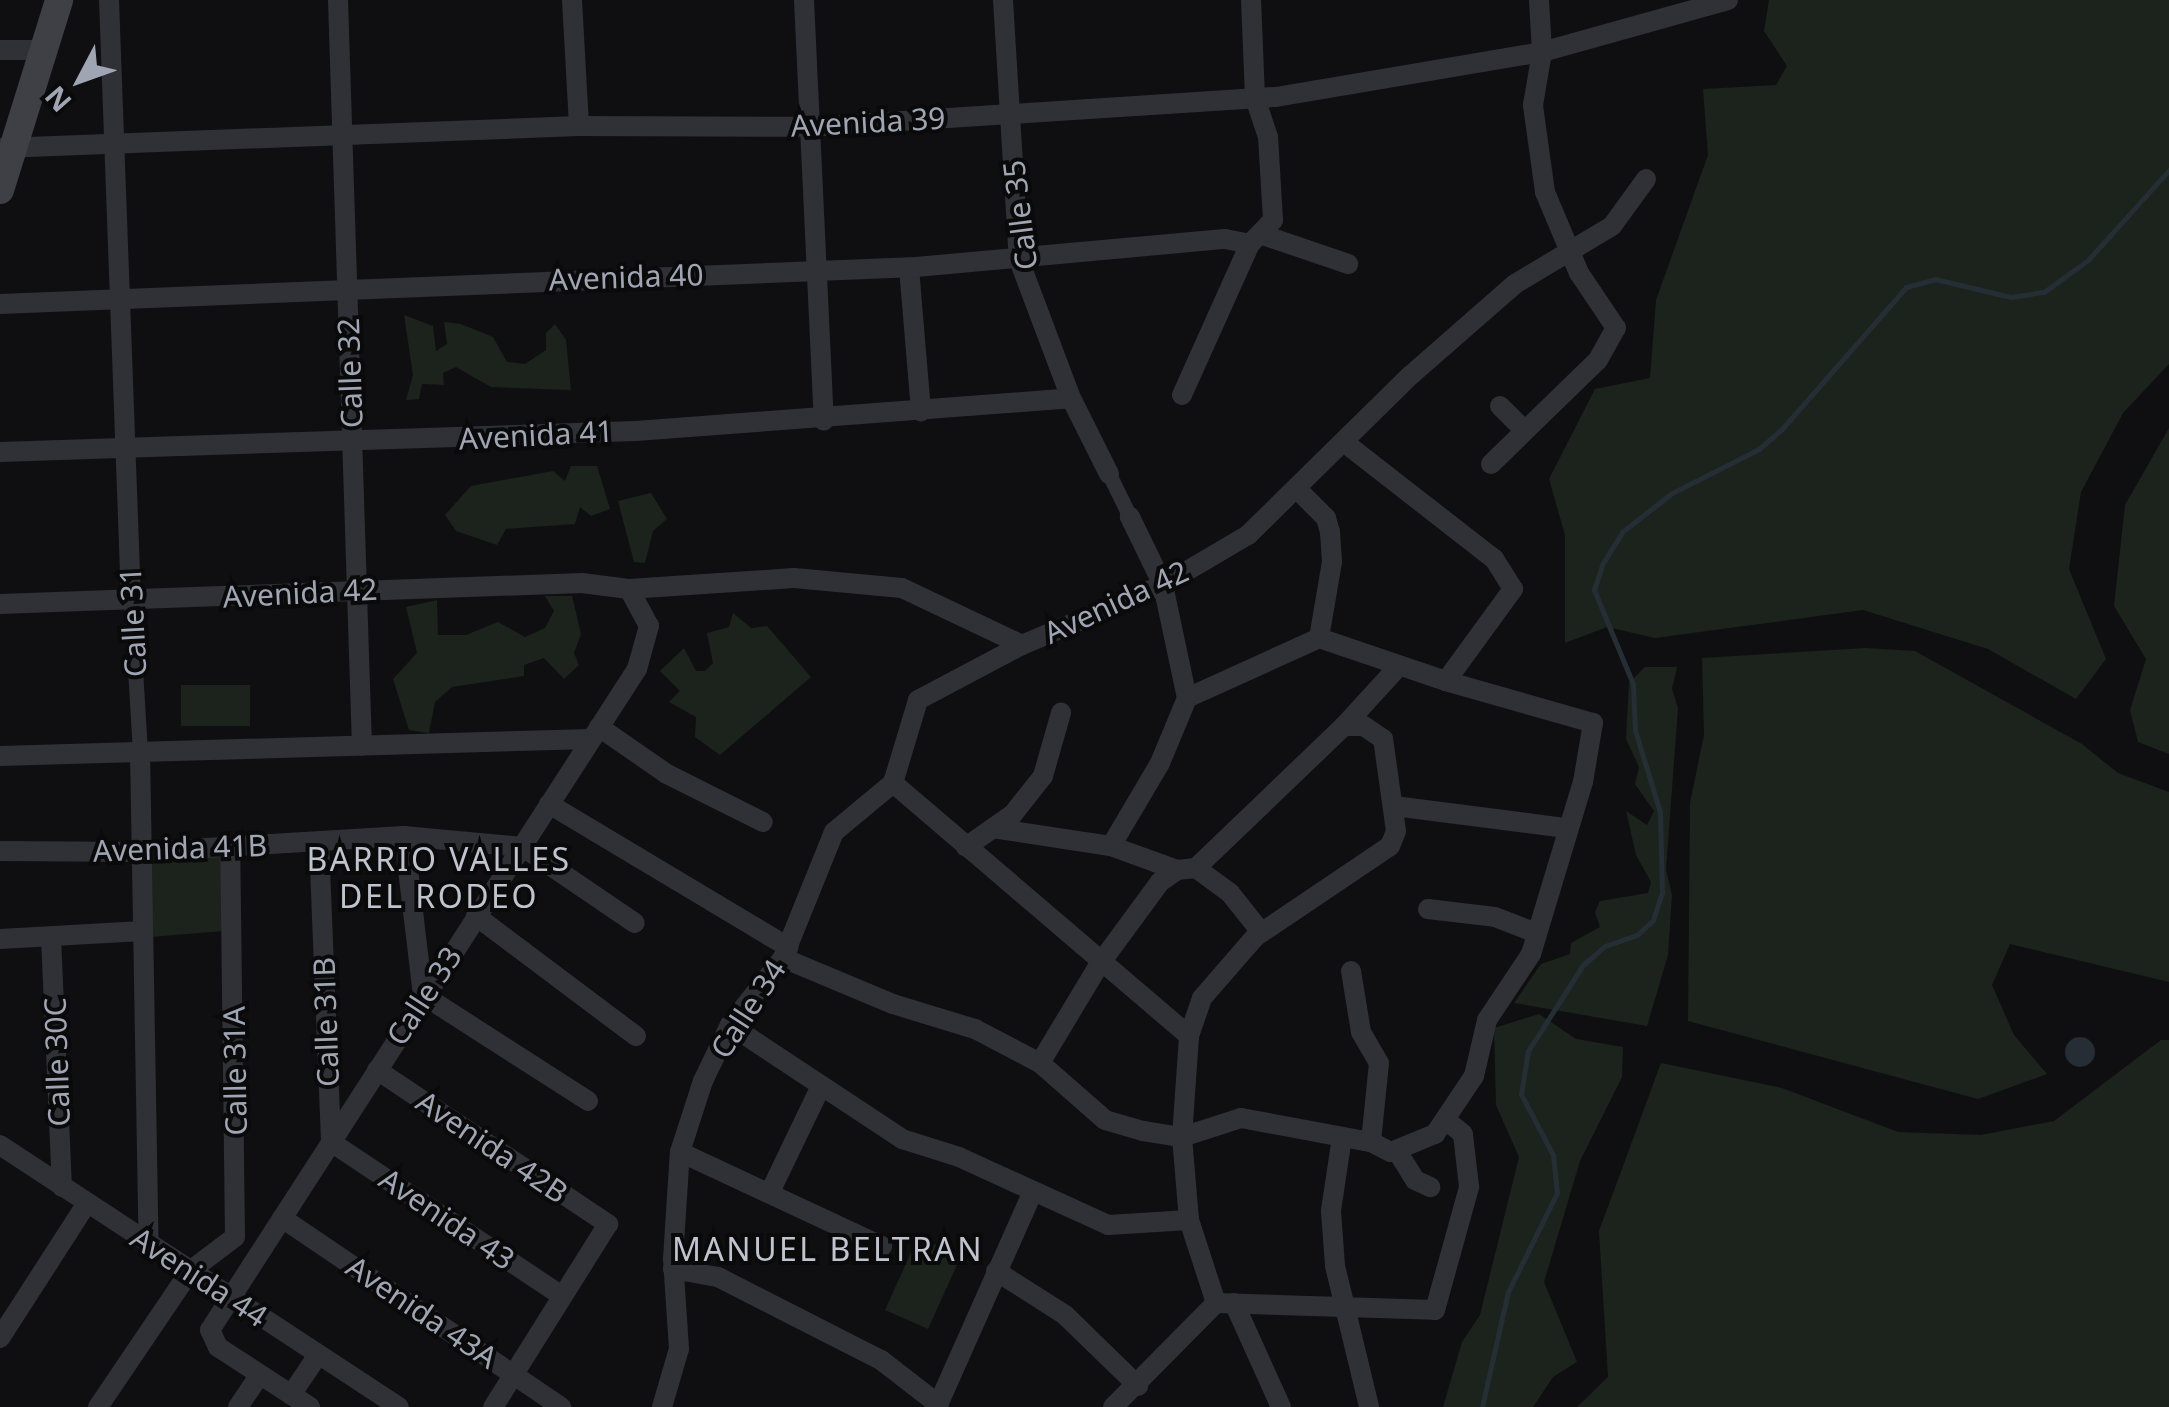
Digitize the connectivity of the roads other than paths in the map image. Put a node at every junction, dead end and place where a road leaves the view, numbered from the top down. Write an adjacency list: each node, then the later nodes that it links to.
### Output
1 (60, 0): 11 (main road)
2 (109, 0): 19 (street, Calle 31)
3 (338, 0): 17 (street, Calle 32)
4 (572, 0): 15 (street)
5 (804, 0): 16 (street)
6 (1003, 0): 14 (street, Calle 35)
7 (1251, 0): 13 (street)
8 (1539, 0): 12 (street)
9 (1727, 1): 12 (street, Avenida 39)
10 (0, 50): 11 (street)
11 (43, 50): 18 (main road)
12 (1542, 52): 13 (street, Avenida 39); 23 (street)
13 (1255, 98): 14 (street, Avenida 39); 22 (street)
14 (1010, 113): 16 (street, Avenida 39); 24 (street, Calle 35)
15 (580, 126): 16 (street, Avenida 39); 17 (street, Avenida 39)
16 (810, 128): 27 (street)
17 (342, 138): 19 (street, Avenida 39); 28 (street, Calle 32)
18 (7, 148): 19 (street, Avenida 39); 21 (main road)
19 (112, 148): 29 (street, Calle 31)
20 (1646, 179): 23 (street, Avenida 42)
21 (0, 190)
22 (1257, 239): 24 (street, Avenida 40); 25 (street, Avenida 40); 31 (street)
23 (1572, 252): 36 (street); 38 (street, Avenida 42)
24 (1019, 260): 26 (street, Avenida 40); 32 (street, Calle 35)
25 (1348, 264)
26 (909, 268): 27 (street, Avenida 40); 34 (street)
27 (817, 269): 28 (street, Avenida 40); 35 (street)
28 (347, 291): 29 (street, Avenida 40); 37 (street, Calle 32)
29 (122, 300): 30 (street, Avenida 40); 39 (street, Calle 31)
30 (0, 304)
31 (1182, 394)
32 (1072, 398): 34 (street, Avenida 41); 42 (street, Calle 35)
33 (1500, 406): 36 (street)
34 (921, 412): 35 (street, Avenida 41)
35 (824, 421): 37 (street, Avenida 41)
36 (1524, 430): 41 (street)
37 (352, 443): 39 (street, Avenida 41); 47 (street, Calle 32)
38 (1346, 443): 43 (street, Avenida 42); 53 (street)
39 (126, 450): 40 (street, Avenida 41); 48 (street, Calle 31)
40 (0, 452)
41 (1491, 464)
42 (1110, 474): 44 (street)
43 (1299, 490): 45 (street, Avenida 42); 50 (street)
44 (1130, 517): 45 (street)
45 (1164, 584): 51 (street, Avenida 42); 54 (street)
46 (629, 589): 47 (street, Avenida 42); 51 (street, Avenida 42); 57 (street, Calle 33)
47 (357, 590): 48 (street, Avenida 42); 58 (street, Calle 32)
48 (130, 602): 49 (street, Avenida 42); 59 (street, Calle 31)
49 (0, 604)
50 (1318, 638): 52 (street); 54 (street)
51 (1022, 645): 61 (street)
52 (1398, 666): 53 (street); 56 (street)
53 (1446, 681): 66 (street)
54 (1187, 698): 70 (street)
55 (1061, 714): 65 (street)
56 (1344, 726): 63 (street); 75 (street)
57 (595, 733): 58 (street); 62 (street, Calle 33); 64 (street)
58 (362, 746): 59 (street)
59 (140, 750): 60 (street); 74 (street, Calle 31)
60 (0, 756)
61 (893, 783): 72 (street); 84 (street, Calle 34)
62 (549, 804): 69 (street, Calle 33); 84 (street)
63 (1394, 806): 66 (street); 80 (street)
64 (763, 822)
65 (993, 828): 70 (street); 72 (street)
66 (1565, 828): 81 (street)
67 (404, 836): 68 (street, Avenida 41B); 69 (street, Avenida 41B); 87 (street)
68 (319, 842): 71 (street, Avenida 41B); 98 (street, Calle 31B)
69 (523, 846): 77 (street, Calle 33); 78 (street, Avenida 41B)
70 (1111, 846): 75 (street)
71 (230, 848): 74 (street, Avenida 41B); 113 (street, Calle 31A)
72 (966, 848): 85 (street)
73 (0, 852): 74 (street, Avenida 41B)
74 (141, 852): 79 (street, Calle 31)
75 (1187, 869): 80 (street); 85 (street)
76 (1428, 909): 81 (street)
77 (476, 916): 87 (street, Calle 33); 89 (street)
78 (636, 923)
79 (143, 931): 82 (street); 110 (street, Calle 31)
80 (1261, 932): 90 (street)
81 (1536, 933): 95 (street)
82 (52, 936): 83 (street); 103 (street, Calle 30C)
83 (0, 939)
84 (786, 953): 88 (street, Calle 34); 91 (street)
85 (1099, 965): 90 (street); 91 (street)
86 (1351, 971): 99 (street)
87 (423, 995): 92 (street, Calle 33); 94 (street)
88 (730, 1025): 93 (street); 102 (street, Calle 34)
89 (636, 1036)
90 (1189, 1036): 96 (street)
91 (1040, 1063): 96 (street)
92 (377, 1070): 98 (street, Calle 33); 115 (street, Avenida 42B)
93 (820, 1088): 105 (street); 106 (street)
94 (588, 1102)
95 (1448, 1122): 101 (street); 118 (street)
96 (1182, 1137): 97 (street); 109 (street)
97 (1342, 1137): 99 (street); 118 (street)
98 (331, 1142): 108 (street, Calle 33); 115 (street, Avenida 43)
99 (1371, 1142): 101 (street)
100 (0, 1144): 103 (street, Avenida 44)
101 (1397, 1151): 104 (street)
102 (680, 1152): 105 (street); 112 (street, Calle 34)
103 (62, 1187): 107 (street, Avenida 44)
104 (1430, 1187)
105 (771, 1190): 111 (street)
106 (1032, 1191): 109 (street); 114 (street)
107 (87, 1203): 110 (street, Avenida 44); 119 (street)
108 (282, 1218): 116 (street, Calle 33); 121 (street, Avenida 43A)
109 (1189, 1220): 117 (street)
110 (149, 1244): 113 (street, Avenida 44)
111 (882, 1246)
112 (673, 1270): 125 (street); 132 (street, Calle 34)
113 (190, 1271): 116 (street, Avenida 44); 126 (street)
114 (996, 1271): 123 (street); 125 (street)
115 (562, 1296): 121 (street)
116 (231, 1298): 120 (street, Avenida 44); 122 (street, Calle 33)
117 (1225, 1303): 118 (street); 123 (street); 134 (street)
118 (1344, 1308): 135 (street)
119 (0, 1338)
120 (318, 1355): 124 (street); 129 (street, Avenida 44)
121 (514, 1374): 130 (street); 131 (street, Avenida 43A)
122 (259, 1376): 124 (street); 127 (street)
123 (1138, 1386): 133 (street)
124 (291, 1395): 128 (street)
125 (938, 1406)
126 (98, 1407)
127 (238, 1407)
128 (310, 1407)
129 (400, 1407)
130 (493, 1407)
131 (561, 1407)
132 (662, 1407)
133 (1113, 1407)
134 (1281, 1407)
135 (1369, 1407)

